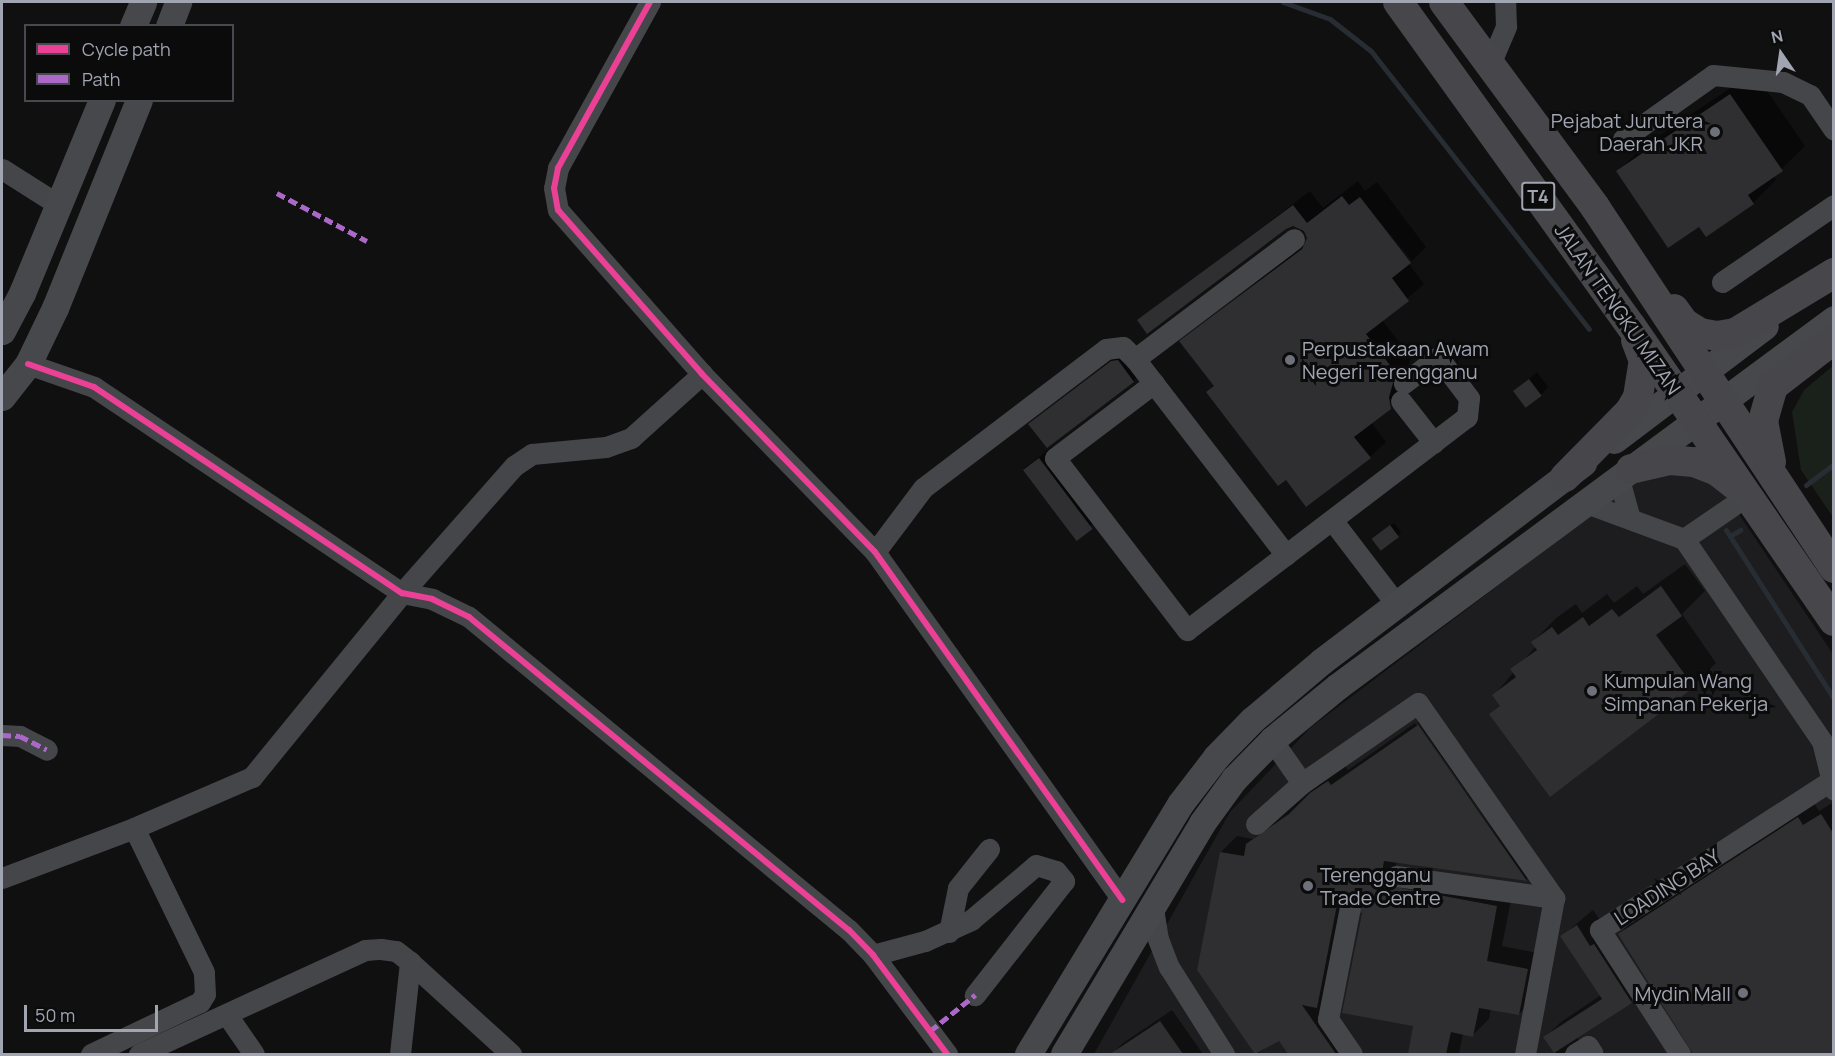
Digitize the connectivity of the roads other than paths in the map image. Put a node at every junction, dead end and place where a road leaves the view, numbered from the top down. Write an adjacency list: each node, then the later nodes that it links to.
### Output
1 (143, 2): 7 (main road)
2 (178, 2): 8 (main road)
3 (650, 2): 28 (street)
4 (1398, 2): 22 (highway, JALAN TENGKU MIZAN / T4)
5 (1444, 2): 9 (highway, JALAN TENGKU MIZAN / T4)
6 (1505, 2): 9 (street)
7 (134, 24)
8 (170, 24)
9 (1491, 62): 17 (highway, JALAN TENGKU MIZAN / T4)
10 (101, 102): 15 (main road)
11 (137, 102): 26 (main road)
12 (1833, 130): 13 (street)
13 (1623, 139)
14 (2, 169): 15 (street)
15 (59, 204): 23 (main road)
16 (1833, 205): 20 (street)
17 (1595, 207): 19 (highway); 27 (highway, JALAN TENGKU MIZAN / T4)
18 (1294, 239): 25 (street)
19 (1833, 274): 27 (main road)
20 (1722, 282)
21 (1833, 319): 32 (main road)
22 (1631, 326): 30 (highway, JALAN TENGKU MIZAN / T4); 36 (highway)
23 (2, 331)
24 (1833, 339): 37 (highway)
25 (1135, 359): 29 (street); 43 (street)
26 (28, 364): 31 (main road); 46 (street)
27 (1704, 372): 30 (main road); 32 (highway, JALAN TENGKU MIZAN / T4)
28 (702, 374): 43 (street); 46 (street)
29 (1154, 383): 44 (street); 44 (street)
30 (1677, 393): 33 (highway, JALAN TENGKU MIZAN / T4); 36 (main road)
31 (2, 397)
32 (1722, 400): 33 (main road); 37 (highway, JALAN TENGKU MIZAN / T4)
33 (1696, 420): 35 (main road); 38 (highway, JALAN TENGKU MIZAN / T4)
34 (1434, 443): 34 (street); 41 (street)
35 (1625, 474): 38 (highway); 39 (main road); 40 (street)
36 (1565, 477): 47 (main road)
37 (1782, 492): 45 (highway, JALAN TENGKU MIZAN / T4)
38 (1748, 495): 42 (street); 48 (highway, JALAN TENGKU MIZAN / T4)
39 (1586, 503): 40 (street); 50 (main road)
40 (1630, 519): 42 (street)
41 (1332, 520): 44 (street); 47 (street)
42 (1684, 539): 53 (street)
43 (875, 552): 57 (street)
44 (1286, 555)
45 (1833, 568)
46 (402, 593): 55 (street); 66 (street)
47 (1397, 604): 62 (main road)
48 (1833, 621)
49 (2, 735): 51 (street)
50 (1272, 740): 52 (street); 64 (main road)
51 (47, 750)
52 (1302, 783): 54 (street); 61 (street)
53 (1831, 786): 83 (street, LOADING BAY)
54 (1256, 824)
55 (134, 828): 59 (street); 71 (street)
56 (989, 849): 65 (street)
57 (1088, 852): 60 (street); 62 (street)
58 (1396, 876): 61 (street)
59 (2, 878)
60 (1064, 881): 65 (street); 68 (street)
61 (1554, 898): 80 (street)
62 (1122, 900): 76 (main road)
63 (1350, 907): 79 (street)
64 (1153, 908): 77 (main road); 78 (street)
65 (949, 932): 66 (street)
66 (873, 956): 75 (street)
67 (410, 962): 69 (street); 70 (street); 74 (street)
68 (975, 995)
69 (227, 1015): 72 (street); 73 (street)
70 (504, 1053)
71 (91, 1054)
72 (139, 1054)
73 (254, 1054)
74 (400, 1054)
75 (947, 1054)
76 (1028, 1054)
77 (1064, 1054)
78 (1224, 1054)
79 (1352, 1054)
80 (1525, 1054)
81 (1575, 1054): 82 (street)
82 (1593, 1054)
83 (1680, 1054)

